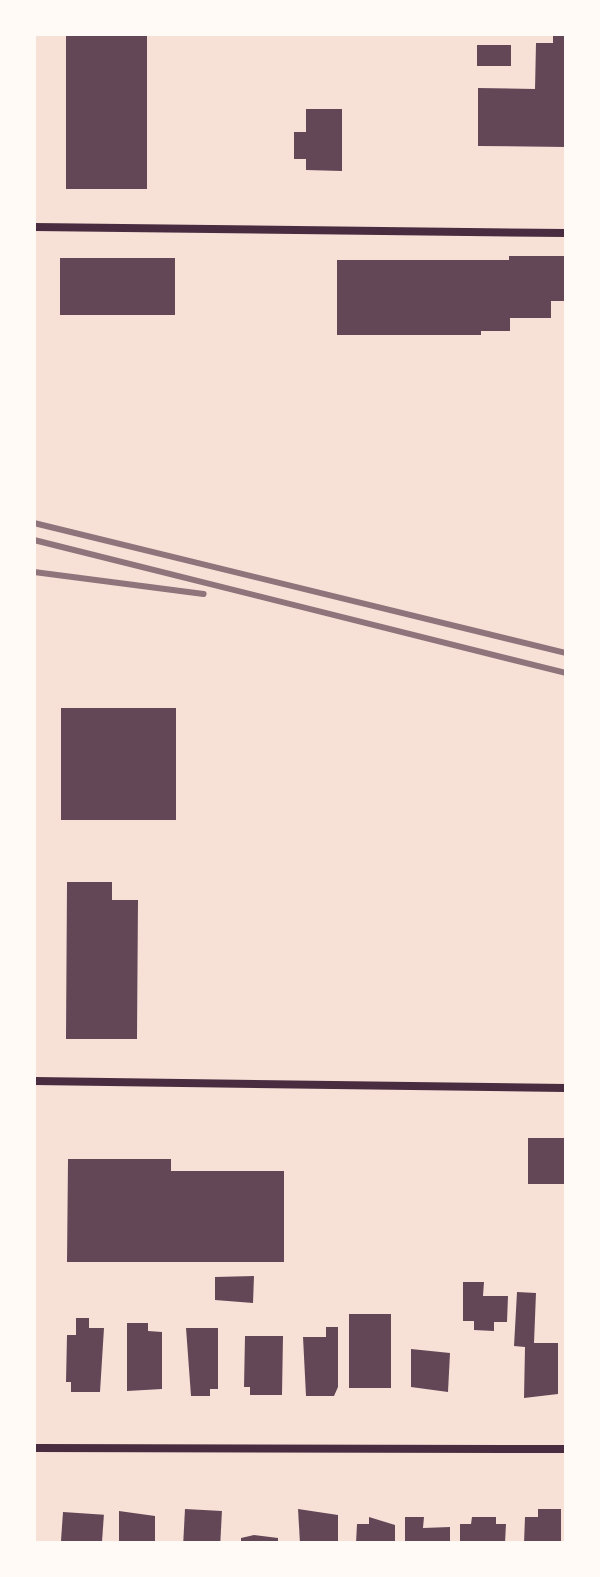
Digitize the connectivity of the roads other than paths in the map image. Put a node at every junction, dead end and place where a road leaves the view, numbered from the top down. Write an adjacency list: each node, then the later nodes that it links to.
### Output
1 (34, 227): 2 (street)
2 (566, 233)
3 (34, 1081): 4 (street)
4 (566, 1088)
5 (34, 1448): 6 (street)
6 (566, 1449)

